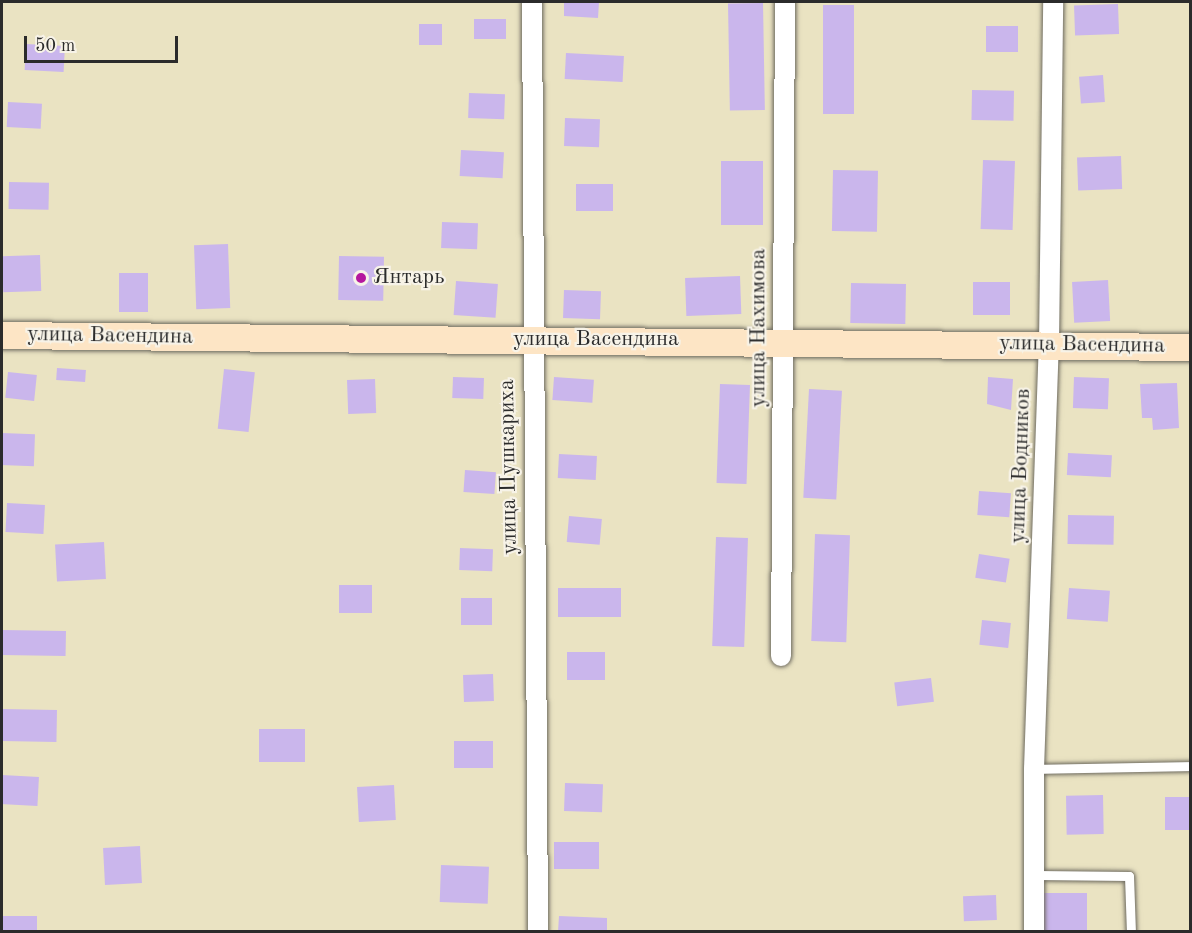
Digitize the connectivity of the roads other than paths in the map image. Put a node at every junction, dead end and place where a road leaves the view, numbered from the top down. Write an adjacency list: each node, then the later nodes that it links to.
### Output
1 (532, 2): 5 (street, улица Пушкариха)
2 (785, 2): 6 (street, улица Нахимова)
3 (1053, 2): 7 (street, улица Водников)
4 (2, 335): 5 (street, улица Васендина)
5 (531, 340): 6 (street, улица Васендина); 13 (street, улица Пушкариха)
6 (783, 340): 7 (street, улица Васендина); 9 (street, улица Нахимова)
7 (1050, 345): 8 (street, улица Васендина); 11 (street, улица Водников)
8 (1191, 346)
9 (781, 656)
10 (1191, 766): 11 (lane)
11 (1034, 769): 12 (street, улица Водников)
12 (1036, 874): 14 (street, улица Водников); 15 (lane)
13 (538, 932)
14 (1034, 932)
15 (1131, 932)

